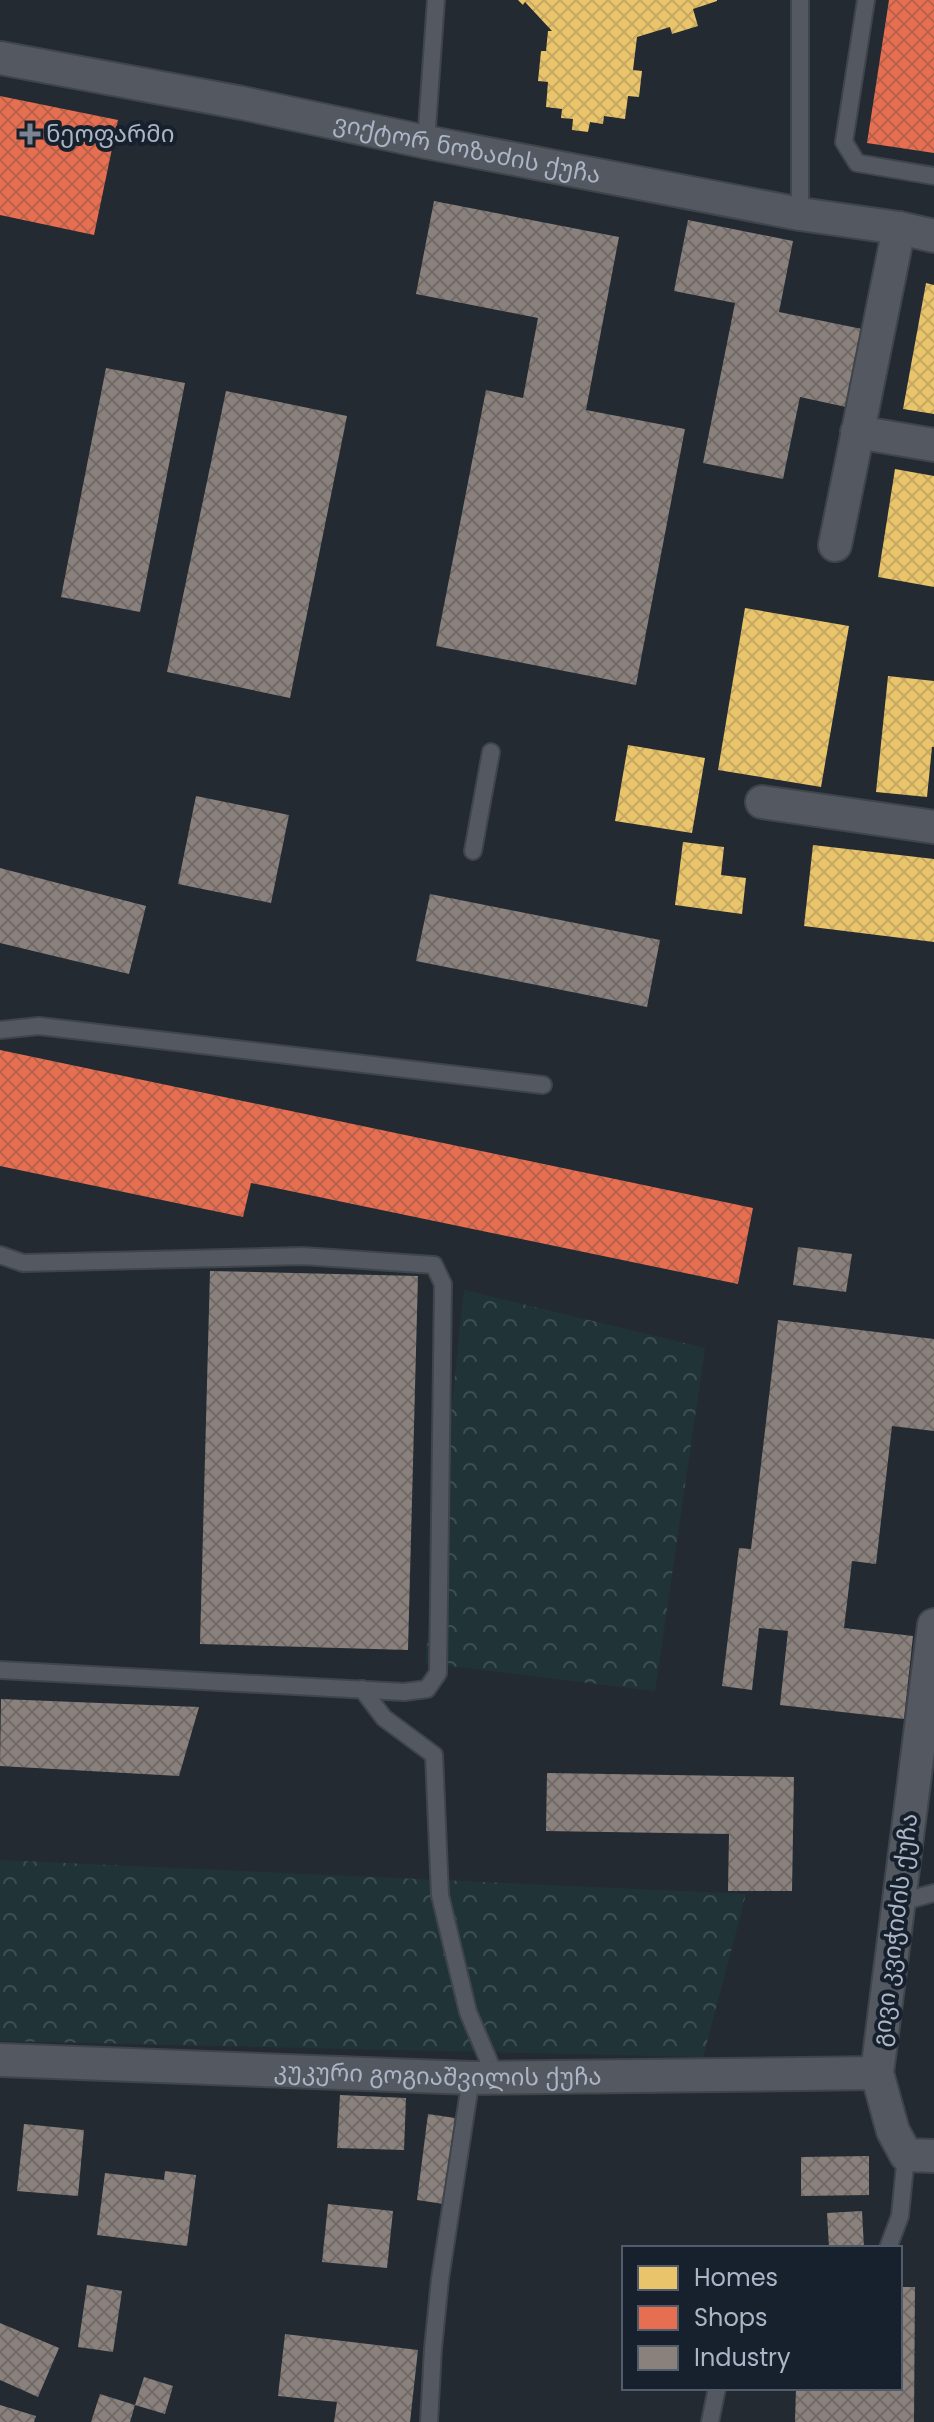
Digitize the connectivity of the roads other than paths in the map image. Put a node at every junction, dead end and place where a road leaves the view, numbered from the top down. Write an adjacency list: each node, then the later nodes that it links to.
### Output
1 (436, 0): 5 (lane)
2 (800, 0): 7 (lane)
3 (866, 0): 6 (lane)
4 (0, 58): 5 (street, ვიქტორ ნოზაძის ქუჩა)
5 (426, 142): 7 (street, ვიქტორ ნოზაძის ქუჩა)
6 (934, 176)
7 (800, 214): 8 (street, ვიქტორ ნოზაძის ქუჩა)
8 (899, 228): 9 (street, ვიქტორ ნოზაძის ქუჩა); 10 (street)
9 (934, 236)
10 (857, 432): 11 (street); 12 (street)
11 (934, 445)
12 (835, 545)
13 (491, 752): 16 (lane)
14 (762, 802): 15 (street)
15 (934, 827)
16 (473, 851)
17 (0, 1030): 18 (lane)
18 (543, 1085)
19 (0, 1255): 22 (lane)
20 (934, 1625): 24 (street, გივი კვიჭიძის ქუჩა)
21 (0, 1670): 22 (lane)
22 (362, 1689): 27 (lane)
23 (934, 1893): 24 (lane)
24 (897, 1903): 26 (street, გივი კვიჭიძის ქუჩა)
25 (0, 2060): 27 (street, კუკური გოგიაშვილის ქუჩა)
26 (877, 2073): 27 (street, კუკური გოგიაშვილის ქუჩა); 28 (street, გივი კვიჭიძის ქუჩა)
27 (484, 2078): 31 (lane)
28 (920, 2156): 29 (lane)
29 (889, 2246)
30 (717, 2390): 32 (lane)
31 (429, 2422)
32 (710, 2422)

